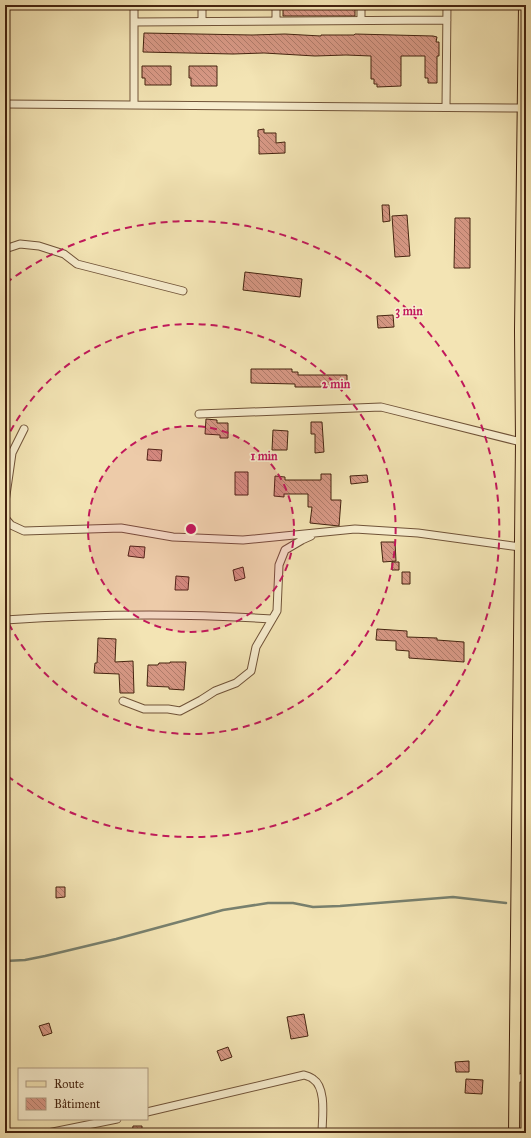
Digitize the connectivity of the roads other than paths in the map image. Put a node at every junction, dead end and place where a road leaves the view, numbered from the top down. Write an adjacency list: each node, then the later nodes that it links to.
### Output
1 (134, 5): 11 (street)
2 (202, 5): 9 (street)
3 (276, 5): 10 (street)
4 (361, 5): 7 (street)
5 (447, 5): 8 (street)
6 (524, 5): 12 (main road)
7 (361, 20): 8 (street); 10 (street)
8 (448, 20): 15 (street)
9 (202, 21): 10 (street); 11 (street)
10 (276, 21)
11 (134, 22): 14 (street)
12 (524, 60): 16 (main road)
13 (5, 104): 14 (street)
14 (134, 105): 15 (street)
15 (446, 107): 16 (street)
16 (522, 108): 19 (main road)
17 (5, 249): 18 (street)
18 (183, 291)
19 (523, 331): 22 (main road)
20 (198, 414): 22 (street)
21 (24, 429): 23 (street)
22 (524, 442): 26 (main road)
23 (5, 502)
24 (5, 518): 25 (street)
25 (321, 533): 26 (street); 27 (street)
26 (520, 547): 29 (main road)
27 (272, 619): 28 (street); 30 (street)
28 (5, 620)
29 (523, 654): 32 (main road)
30 (123, 701)
31 (526, 1076): 32 (street)
32 (514, 1080): 37 (main road)
33 (148, 1112): 36 (street)
34 (112, 1120): 35 (street)
35 (48, 1133)
36 (322, 1133)
37 (514, 1133)

